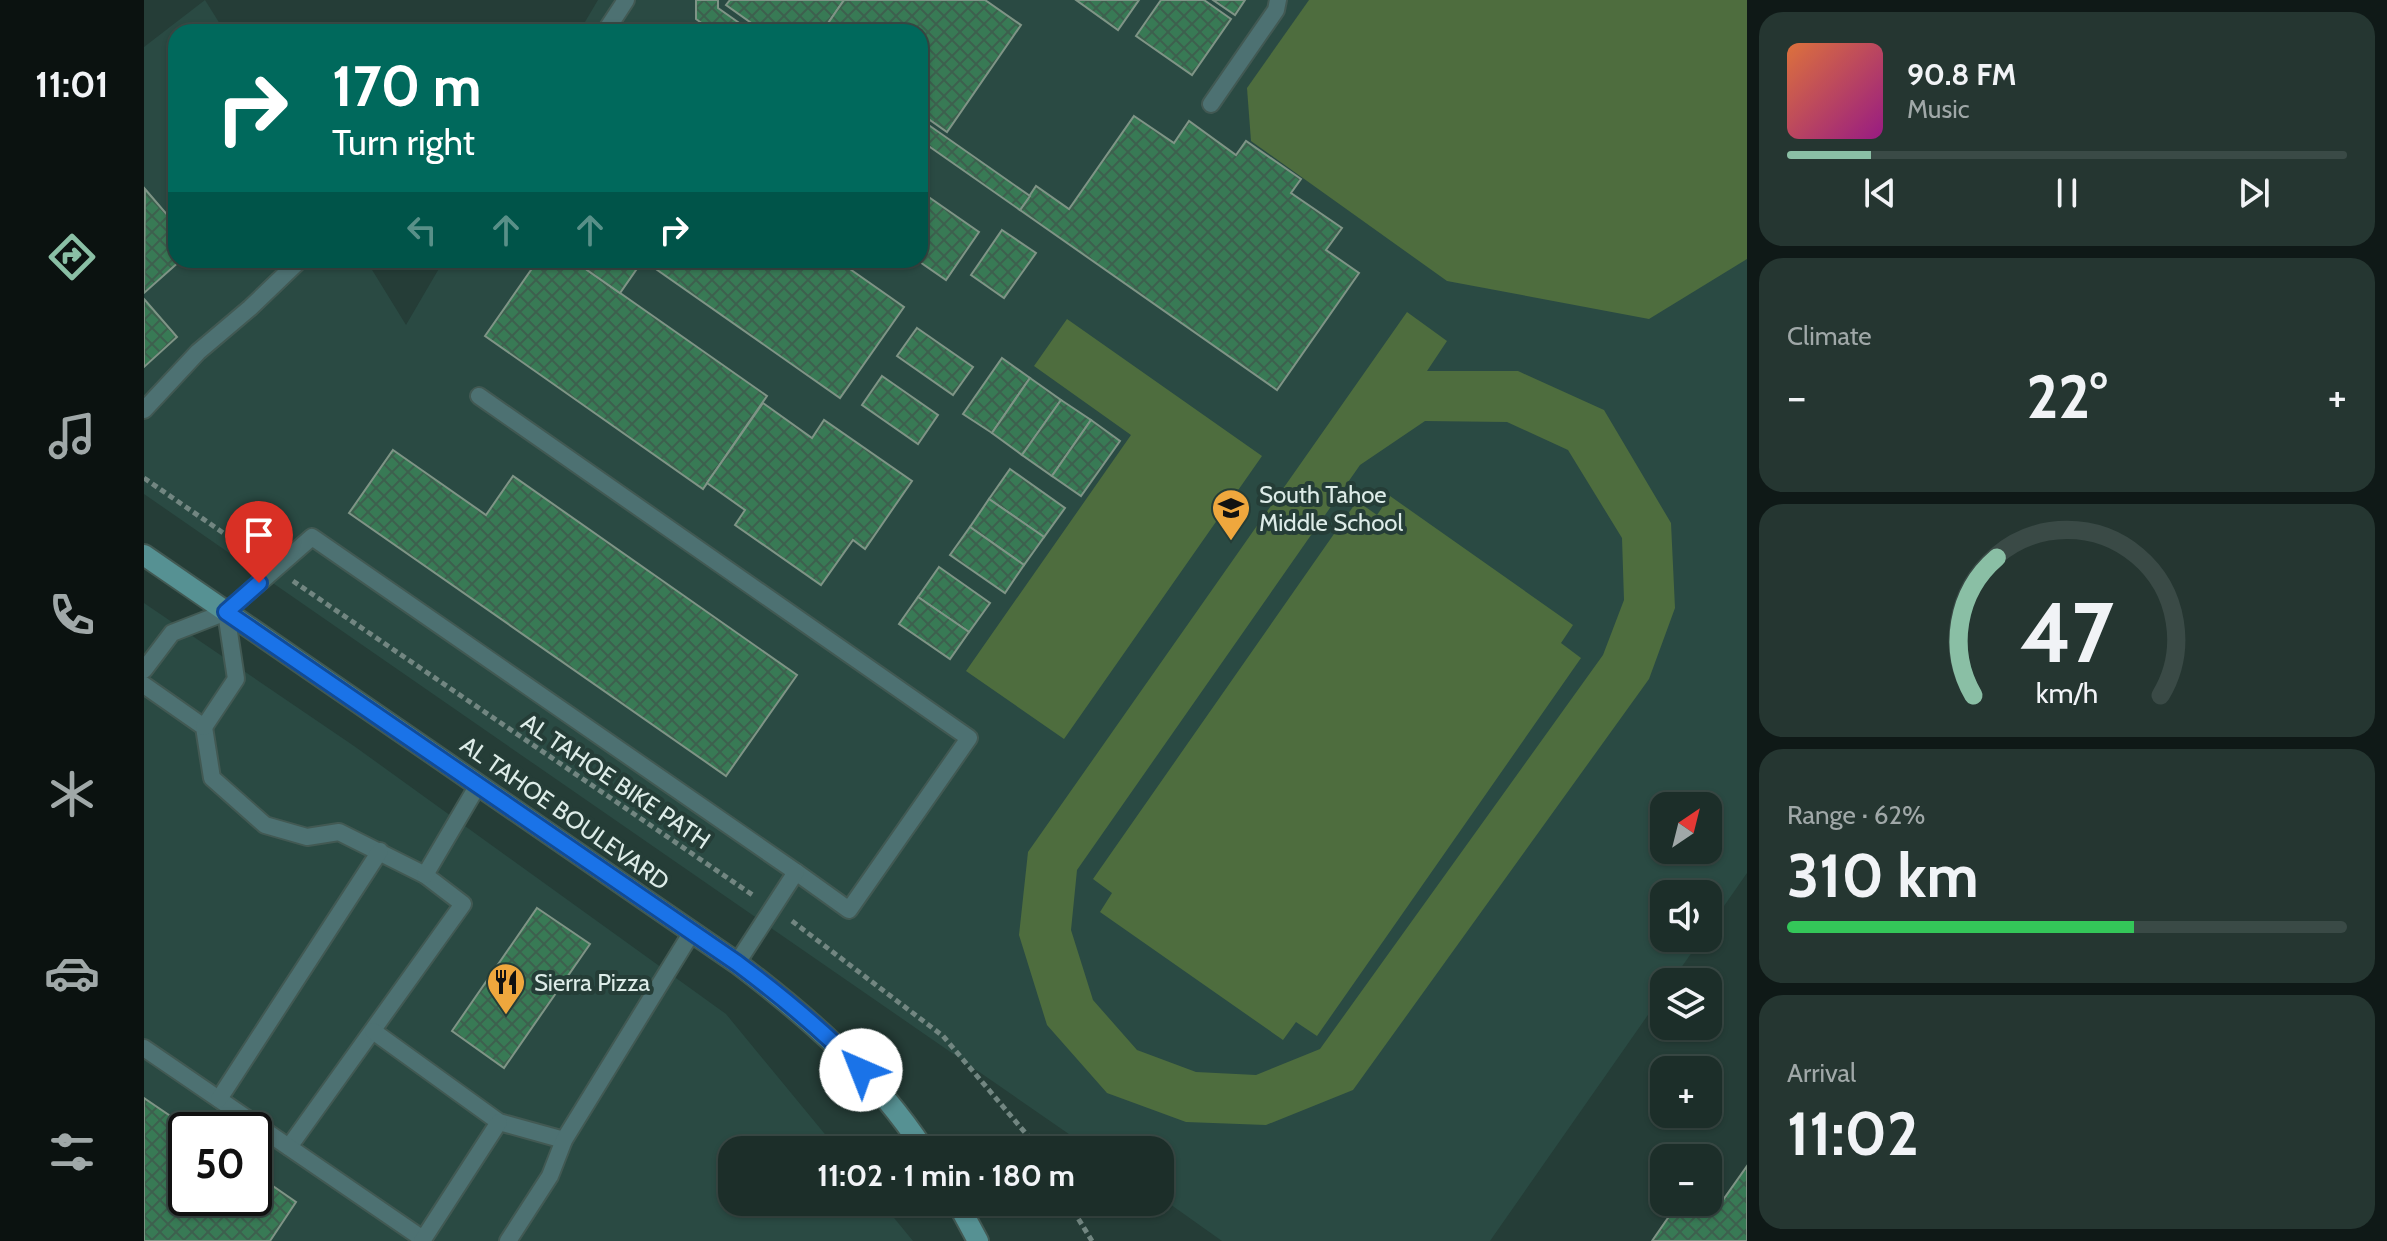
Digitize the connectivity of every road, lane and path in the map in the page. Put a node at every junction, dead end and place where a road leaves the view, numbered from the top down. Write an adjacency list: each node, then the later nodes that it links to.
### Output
1 (626, 0): 3 (lane)
2 (1278, 0): 4 (lane)
3 (610, 24)
4 (1211, 104)
5 (292, 268): 7 (lane)
6 (479, 396): 17 (lane)
7 (144, 410)
8 (144, 478): 10 (path, AL TAHOE BIKE PATH)
9 (144, 555): 11 (main road, AL TAHOE BOULEVARD)
10 (275, 569): 11 (lane); 17 (lane); 19 (path, AL TAHOE BIKE PATH)
11 (226, 612): 12 (lane); 14 (lane); 15 (main road, AL TAHOE BOULEVARD)
12 (144, 670)
13 (144, 685): 14 (lane)
14 (204, 727): 16 (lane)
15 (478, 785): 18 (lane); 20 (main road, AL TAHOE BOULEVARD)
16 (380, 851): 18 (lane); 24 (lane)
17 (796, 872): 19 (lane)
18 (425, 875): 22 (lane)
19 (772, 908): 21 (lane); 27 (path, AL TAHOE BIKE PATH)
20 (692, 932): 21 (main road, AL TAHOE BOULEVARD); 28 (lane)
21 (737, 963): 26 (main road, AL TAHOE BOULEVARD)
22 (373, 1031): 25 (lane); 29 (lane)
23 (144, 1048): 24 (lane)
24 (219, 1099): 29 (lane)
25 (499, 1122): 28 (lane); 32 (lane)
26 (914, 1136)
27 (1028, 1136)
28 (564, 1140): 33 (lane)
29 (289, 1147): 32 (lane)
30 (965, 1216): 34 (main road)
31 (1077, 1216): 35 (path)
32 (422, 1240)
33 (508, 1241)
34 (978, 1241)
35 (1092, 1241)

